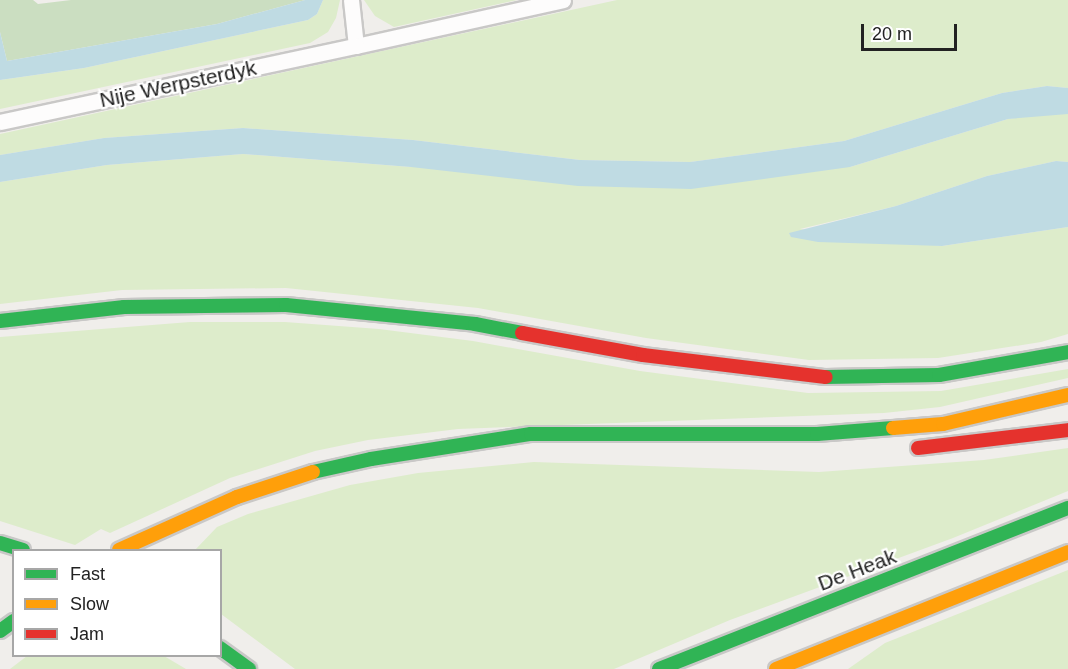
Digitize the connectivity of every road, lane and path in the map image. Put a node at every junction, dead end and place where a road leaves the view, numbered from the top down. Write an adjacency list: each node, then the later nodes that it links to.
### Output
1 (351, 0): 3 (lane)
2 (563, 0): 3 (lane, Nije Werpsterdyk)
3 (356, 46): 4 (lane, Nije Werpsterdyk)
4 (0, 122)
5 (0, 321): 6 (highway)
6 (1068, 352)
7 (1068, 395): 9 (highway)
8 (1068, 430): 10 (highway)
9 (459, 448): 11 (highway); 15 (highway)
10 (900, 449)
11 (522, 451)
12 (1068, 508): 19 (highway, De Heak)
13 (0, 543): 14 (highway)
14 (20, 549)
15 (121, 549)
16 (1068, 552): 20 (highway)
17 (222, 649): 18 (highway)
18 (249, 669)
19 (659, 669)
20 (776, 669)

